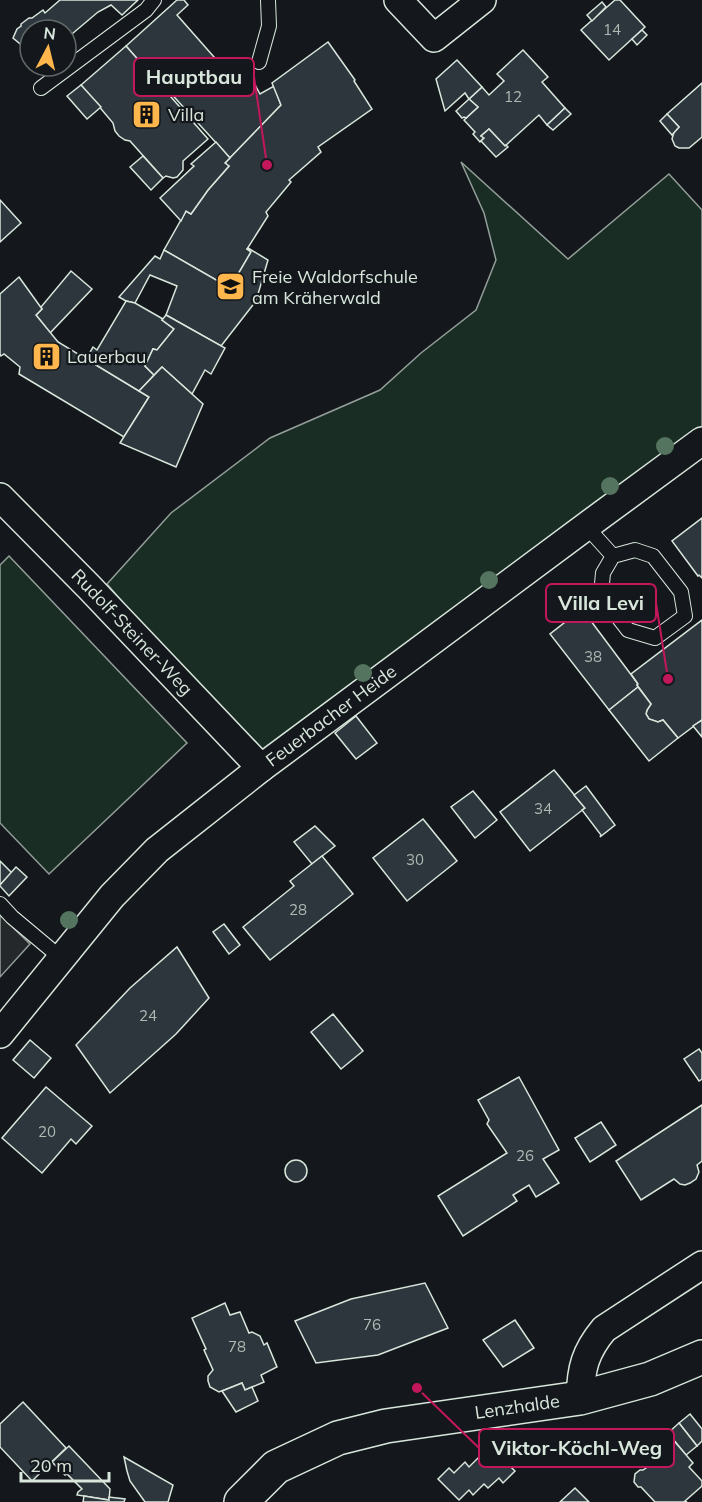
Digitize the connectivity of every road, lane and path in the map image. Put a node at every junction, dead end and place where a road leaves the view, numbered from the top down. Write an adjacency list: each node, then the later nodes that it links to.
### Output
1 (154, 0): 6 (lane)
2 (268, 0): 5 (lane)
3 (398, 0): 4 (street)
4 (482, 0)
5 (259, 62)
6 (41, 88)
7 (702, 441): 9 (street, Feuerbacher Heide)
8 (0, 498): 11 (street, Rudolf-Steiner-Weg)
9 (586, 526): 10 (lane); 11 (street, Feuerbacher Heide)
10 (613, 556): 10 (lane)
11 (261, 768): 13 (street, Feuerbacher Heide)
12 (0, 904): 13 (lane)
13 (61, 958): 14 (street, Feuerbacher Heide)
14 (0, 1034)
15 (702, 1265): 17 (street)
16 (702, 1357): 17 (street, Lenzhalde)
17 (580, 1398): 18 (street, Lenzhalde)
18 (241, 1502)

